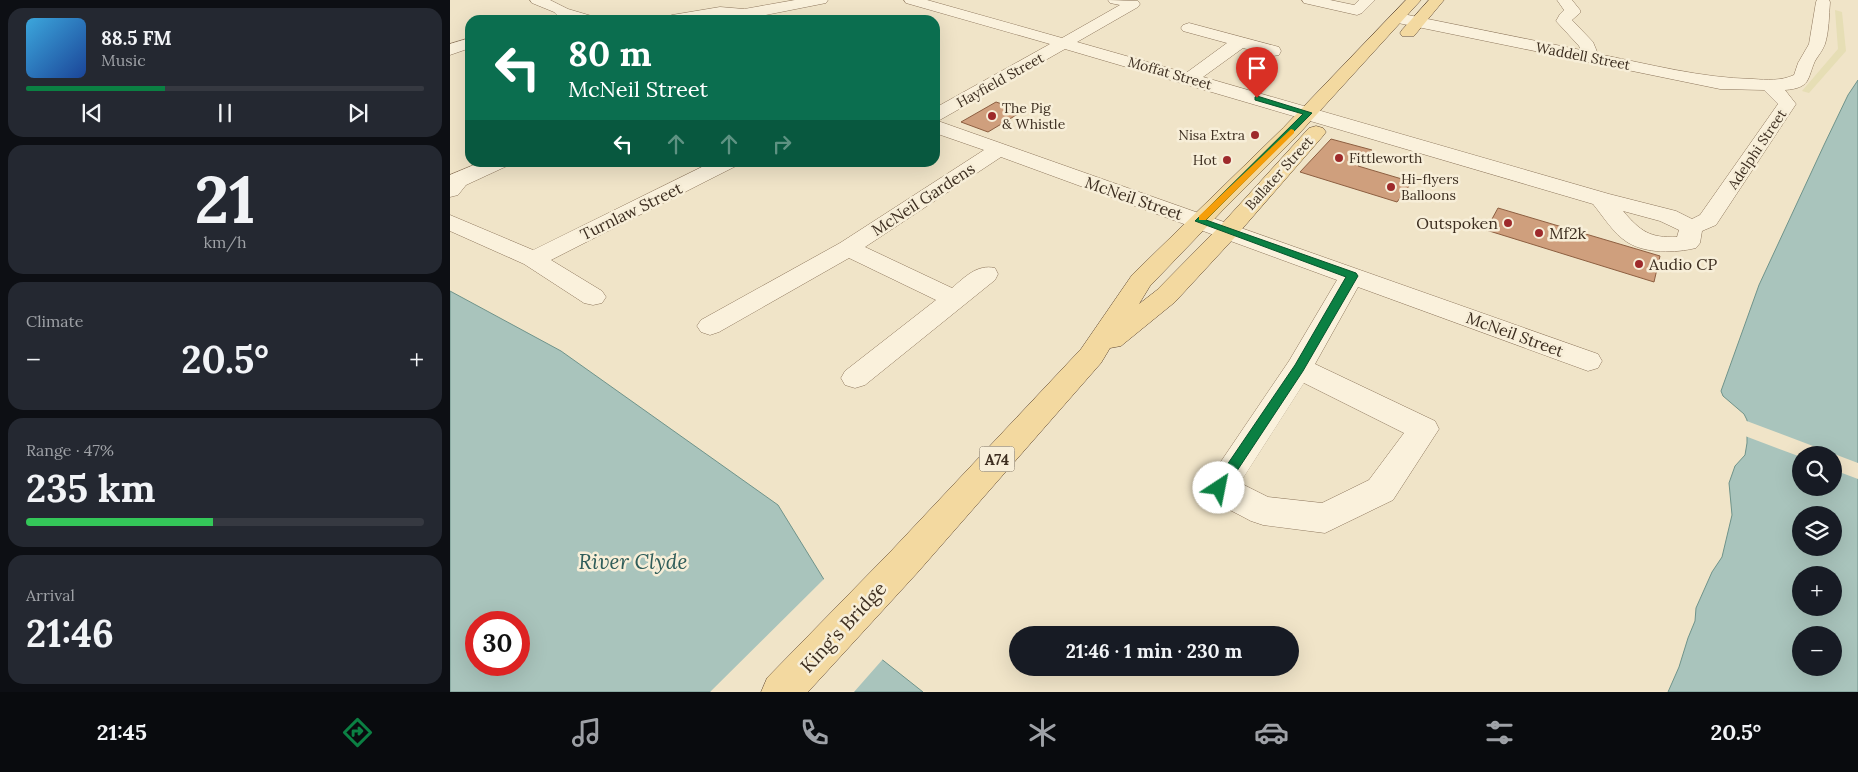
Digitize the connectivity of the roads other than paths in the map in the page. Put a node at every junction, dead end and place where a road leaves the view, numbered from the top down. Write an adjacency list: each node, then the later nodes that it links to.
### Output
1 (537, 0): 12 (street)
2 (821, 0): 11 (street)
3 (911, 0): 18 (street, Moffat Street)
4 (1115, 0): 18 (street, Hayfield Street)
5 (1309, 0): 10 (street)
6 (1414, 0): 15 (main road, Ballater Street / A74)
7 (1437, 0): 15 (main road, Ballater Street / A74)
8 (1564, 0): 22 (street)
9 (1822, 2): 24 (street, Adelphi Street)
10 (1363, 5)
11 (746, 13): 13 (street); 14 (street)
12 (553, 15)
13 (702, 15)
14 (740, 15)
15 (1408, 20): 22 (street, Waddell Street); 26 (main road, Ballater Street / A74)
16 (1189, 28): 17 (street)
17 (1240, 42): 21 (street); 23 (street)
18 (1064, 44): 23 (street, Moffat Street); 25 (street, Hayfield Street)
19 (465, 46): 20 (street)
20 (450, 50)
21 (1273, 51)
22 (1591, 57): 24 (street, Waddell Street)
23 (1189, 79): 26 (street, Moffat Street)
24 (1769, 86): 34 (street, Adelphi Street)
25 (940, 113)
26 (1318, 116): 32 (main road, Ballater Street / A74); 34 (street, Moffat Street); 35 (main road, Ballater Street / A74)
27 (940, 128): 28 (street, McNeil Street)
28 (998, 150): 32 (street, McNeil Street); 36 (street, McNeil Gardens)
29 (488, 167): 31 (street)
30 (719, 167): 37 (street, Turnlaw Street)
31 (450, 190)
32 (1200, 221): 35 (street, McNeil Street); 43 (main road, Ballater Street / A74)
33 (450, 222): 37 (street)
34 (1691, 227)
35 (1228, 231): 39 (street, McNeil Street); 43 (main road, Ballater Street / A74)
36 (848, 248): 41 (street, McNeil Gardens); 42 (street, McNeil Gardens)
37 (533, 260): 40 (street)
38 (986, 274): 41 (street)
39 (1352, 276): 44 (street, McNeil Street); 45 (street)
40 (592, 297)
41 (954, 299): 46 (street)
42 (710, 326)
43 (1091, 356): 47 (main road, Ballater Street / A74)
44 (1588, 361)
45 (1299, 368): 45 (street)
46 (855, 378)
47 (905, 561): 48 (main road, King's Bridge)
48 (781, 692)

